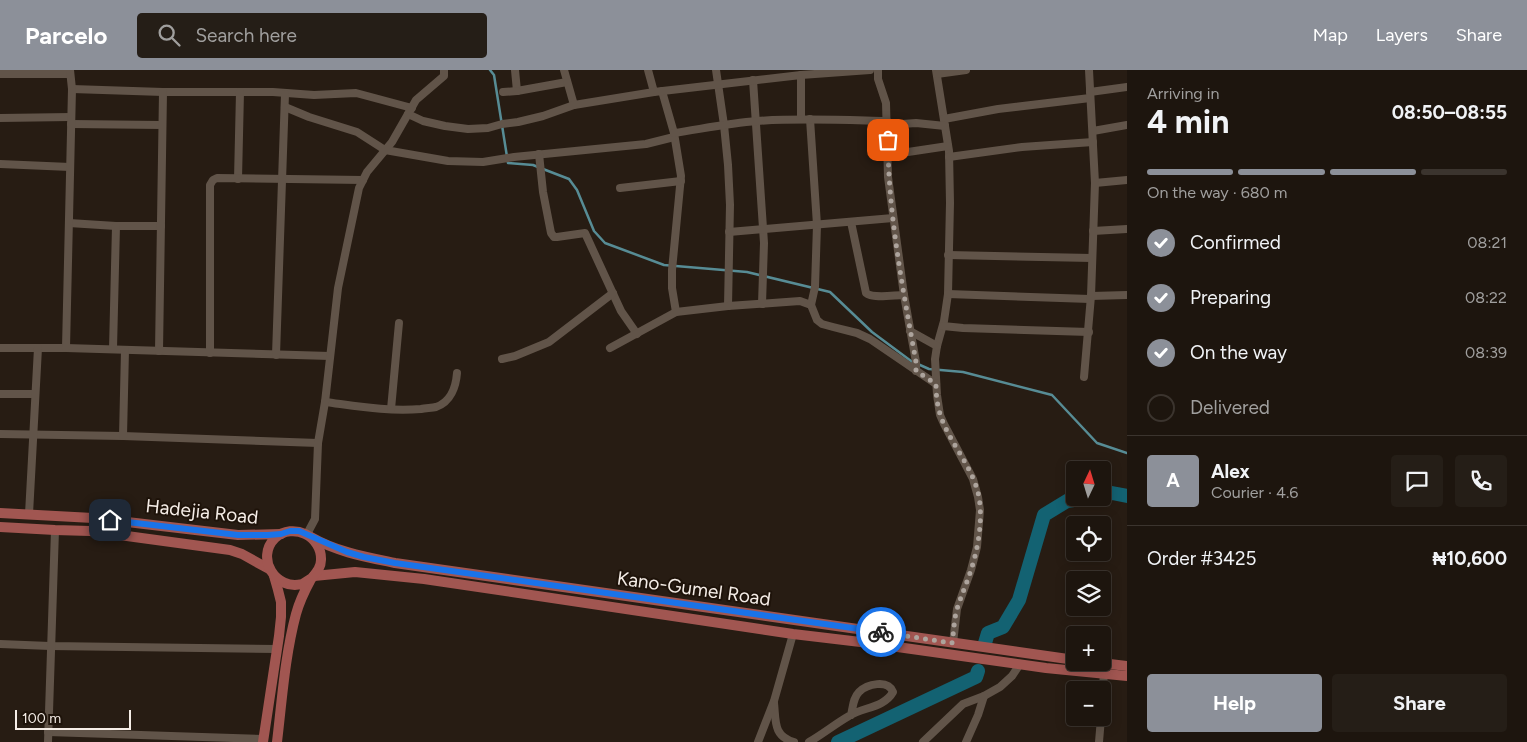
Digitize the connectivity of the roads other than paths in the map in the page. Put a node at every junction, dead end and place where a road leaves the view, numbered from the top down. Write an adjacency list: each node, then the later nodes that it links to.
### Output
1 (444, 70): 29 (street)
2 (515, 70): 20 (street)
3 (564, 70): 16 (street)
4 (648, 70): 21 (street)
5 (716, 70): 17 (street)
6 (870, 70): 10 (street)
7 (878, 70): 34 (street)
8 (966, 70): 12 (street)
9 (1089, 70): 26 (street)
10 (820, 71): 14 (street)
11 (70, 72): 13 (street); 19 (street)
12 (936, 72): 35 (street)
13 (0, 74)
14 (801, 74): 15 (street); 31 (street)
15 (753, 80): 17 (street); 33 (street)
16 (568, 82): 20 (street); 27 (street)
17 (718, 83): 21 (street); 37 (street)
18 (1127, 86): 26 (street)
19 (72, 89): 22 (street); 32 (street)
20 (517, 91): 24 (street)
21 (658, 91): 27 (street); 40 (street)
22 (162, 92): 23 (street); 36 (street)
23 (240, 92): 25 (street); 49 (street)
24 (503, 92)
25 (285, 94): 28 (street); 29 (street)
26 (1090, 95): 35 (street); 39 (street)
27 (574, 105): 29 (street)
28 (285, 107): 43 (street); 50 (street)
29 (410, 111): 43 (street)
30 (0, 118): 32 (street)
31 (805, 119): 33 (street); 34 (street); 59 (street)
32 (71, 120): 36 (street); 48 (street)
33 (755, 121): 37 (street); 63 (street)
34 (887, 123): 35 (street); 45 (street)
35 (945, 123): 42 (street)
36 (162, 125): 61 (street)
37 (724, 125): 40 (street); 65 (street)
38 (1127, 125): 39 (street)
39 (1093, 131): 41 (street)
40 (674, 135): 44 (street); 53 (street)
41 (1094, 142): 46 (street); 54 (street)
42 (948, 146): 45 (street); 46 (street)
43 (385, 150): 44 (street); 51 (street)
44 (539, 154): 68 (street)
45 (888, 155): 56 (street)
46 (949, 158): 66 (street)
47 (0, 164): 48 (street)
48 (70, 167): 58 (street)
49 (238, 178): 50 (street); 90 (street)
50 (282, 179): 51 (street); 91 (street)
51 (363, 180): 92 (street)
52 (1127, 180): 54 (street)
53 (681, 181): 55 (street); 76 (street)
54 (1095, 183): 64 (street)
55 (620, 188)
56 (893, 218): 57 (street); 70 (street)
57 (852, 222): 59 (street); 70 (street)
58 (69, 223): 60 (street); 85 (street)
59 (817, 225): 63 (street); 74 (street)
60 (116, 226): 61 (street); 87 (street)
61 (161, 226): 89 (street)
62 (1127, 229): 64 (street)
63 (762, 230): 65 (street); 73 (street)
64 (1093, 231): 67 (street)
65 (729, 232): 75 (street)
66 (948, 255): 67 (street); 69 (street)
67 (1092, 258): 72 (street)
68 (613, 293): 81 (street); 93 (street)
69 (948, 294): 72 (street); 78 (street)
70 (904, 295): 79 (street)
71 (1127, 295): 72 (street)
72 (1090, 297): 80 (street)
73 (762, 304): 74 (street); 75 (street)
74 (811, 305): 94 (street)
75 (728, 306): 76 (street)
76 (676, 312): 81 (street)
77 (399, 323): 101 (street)
78 (943, 326): 80 (street); 82 (street)
79 (910, 331): 82 (street); 94 (street)
80 (1088, 332): 96 (street)
81 (637, 334): 86 (street)
82 (937, 346): 97 (street)
83 (0, 348): 84 (street)
84 (38, 348): 85 (street); 99 (street)
85 (66, 348): 87 (street)
86 (610, 348)
87 (113, 350): 88 (street)
88 (125, 350): 89 (street); 104 (street)
89 (159, 351): 90 (street)
90 (210, 353): 91 (street)
91 (276, 355): 92 (street)
92 (330, 356): 100 (street)
93 (502, 359)
94 (916, 366): 97 (street)
95 (457, 373): 101 (street)
96 (1084, 377)
97 (936, 384): 117 (street)
98 (0, 394): 99 (street)
99 (35, 394): 103 (street)
100 (325, 402): 101 (street); 105 (street)
101 (390, 409)
102 (0, 434): 103 (street)
103 (32, 434): 104 (street); 107 (street)
104 (123, 436): 105 (street)
105 (318, 443): 111 (street)
106 (0, 513): 107 (main road, Hadejia Road)
107 (29, 514): 110 (main road, Hadejia Road)
108 (0, 527): 109 (main road, Hadejia Road)
109 (56, 530): 112 (main road, Hadejia Road); 119 (street)
110 (281, 534): 111 (main road); 112 (main road)
111 (309, 536): 113 (main road); 114 (main road, Kano-Gumel Road)
112 (271, 572): 113 (main road); 120 (main road)
113 (313, 577): 115 (main road, Kano-Gumel Road); 135 (main road)
114 (711, 609): 115 (main road); 117 (main road, Kano-Gumel Road)
115 (710, 622): 116 (main road, Kano-Gumel Road)
116 (793, 634): 122 (main road, Kano-Gumel Road); 129 (street)
117 (952, 643): 121 (main road, Kano-Gumel Road)
118 (0, 644): 119 (street)
119 (50, 646): 120 (street); 132 (street)
120 (277, 649): 133 (main road)
121 (1066, 659)
122 (1020, 664): 125 (main road, Kano-Gumel Road); 128 (street)
123 (1111, 664): 124 (main road)
124 (1127, 666)
125 (1104, 674): 126 (main road, Kano-Gumel Road); 127 (street)
126 (1127, 676)
127 (1103, 681)
128 (984, 696): 139 (street); 140 (street)
129 (774, 701): 136 (street); 137 (street)
130 (851, 715): 130 (street); 138 (street)
131 (1100, 726): 141 (street)
132 (48, 732): 133 (street); 134 (street)
133 (263, 741)
134 (48, 742)
135 (277, 742)
136 (758, 742)
137 (794, 742)
138 (809, 742)
139 (923, 742)
140 (966, 742)
141 (1099, 742)

